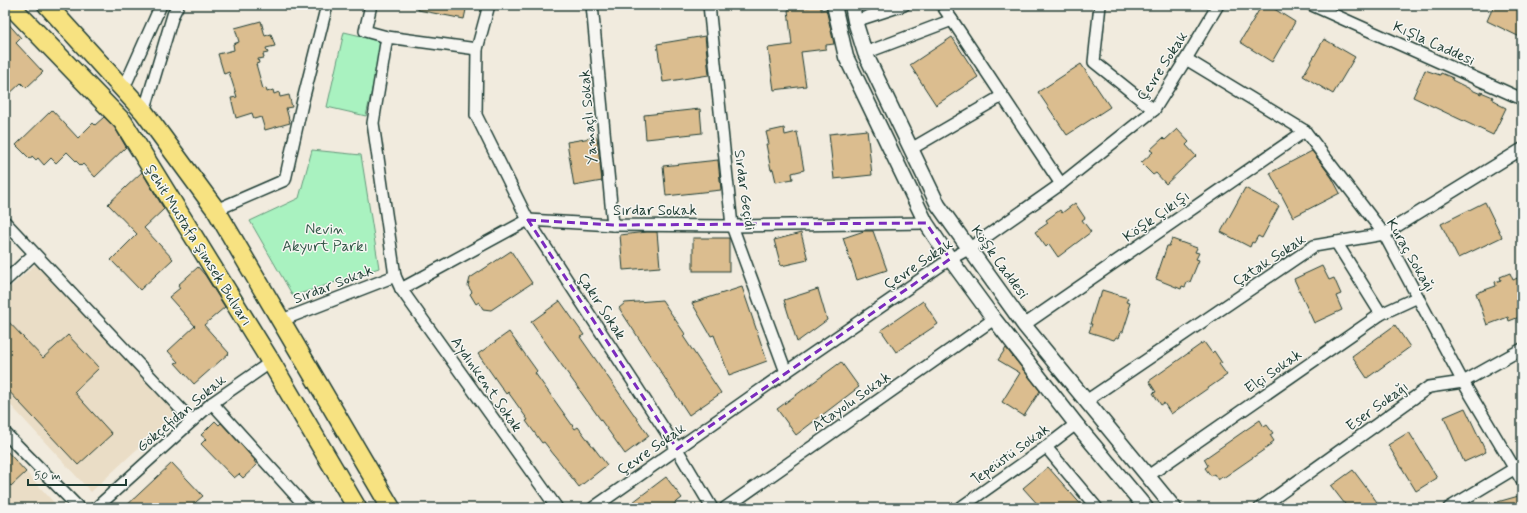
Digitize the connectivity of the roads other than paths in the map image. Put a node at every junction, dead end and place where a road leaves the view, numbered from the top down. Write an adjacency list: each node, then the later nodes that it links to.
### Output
1 (10, 5): 52 (main road, Şehit Mustafa Şimsek Bulvarı)
2 (46, 5): 23 (main road, Şehit Mustafa Şimsek Bulvarı)
3 (161, 5): 23 (street)
4 (178, 5): 27 (street)
5 (327, 5): 32 (street)
6 (371, 5): 19 (street)
7 (489, 5): 20 (street)
8 (592, 5): 36 (street, Yamaçlı Sokak)
9 (709, 5): 37 (street, Sırdar Geçidi)
10 (834, 5): 35 (street)
11 (852, 5): 18 (street, Köşk Caddesi)
12 (904, 5): 18 (street)
13 (942, 5): 17 (street)
14 (1100, 5): 26 (street)
15 (1218, 5): 22 (street, Çevre Sokak)
16 (1312, 5): 25 (street, Kışla Caddesi)
17 (952, 20): 21 (street); 24 (street)
18 (855, 21): 21 (street, Köşk Caddesi)
19 (387, 36): 20 (street); 43 (street, Aydınkent Sokak)
20 (478, 49): 33 (street, Çakır Sokak)
21 (865, 53): 29 (street, Köşk Caddesi)
22 (1186, 59): 26 (street, Çevre Sokak); 28 (street, Kuraç Sokağı)
23 (124, 88): 27 (main road, Şehit Mustafa Şimsek Bulvarı)
24 (1002, 96): 29 (street); 31 (street)
25 (1522, 99)
26 (1154, 110): 31 (street, Çevre Sokak)
27 (144, 112): 32 (main road, Şehit Mustafa Şimsek Bulvarı)
28 (1305, 131): 38 (street, Kuraç Sokağı); 50 (street, Köşk Çıkışı)
29 (911, 149): 40 (street, Köşk Caddesi)
30 (1522, 149): 38 (street, Çatak Sokak)
31 (1061, 184): 40 (street, Çevre Sokak)
32 (216, 210): 49 (main road, Şehit Mustafa Şimsek Bulvarı)
33 (528, 220): 36 (street, Sırdar Sokak); 45 (street); 61 (street, Çakır Sokak)
34 (5, 222): 41 (street)
35 (926, 223): 37 (street, Sırdar Sokak); 42 (street)
36 (613, 225): 37 (street, Sırdar Sokak)
37 (732, 226): 53 (street, Sırdar Geçidi)
38 (1384, 234): 39 (street, Çatak Sokak); 46 (street, Kuraç Sokağı)
39 (1336, 242): 47 (street); 55 (street, Çatak Sokak)
40 (970, 248): 42 (street, Çevre Sokak); 50 (street, Köşk Caddesi)
41 (34, 254): 44 (street); 57 (street)
42 (950, 259): 48 (street); 53 (street, Çevre Sokak)
43 (395, 276): 45 (street, Aydınkent Sokak); 49 (street, Sırdar Sokak)
44 (5, 281)
45 (401, 289): 70 (street, Aydınkent Sokak)
46 (1418, 297): 47 (street, Elçi Sokak); 54 (street, Kuraç Sokağı)
47 (1381, 314): 63 (street, Elçi Sokak)
48 (994, 319): 58 (street); 73 (street, Atayolu Sokak)
49 (282, 320): 69 (main road, Şehit Mustafa Şimsek Bulvarı)
50 (1024, 325): 55 (street, Köşk Caddesi)
51 (1522, 349): 54 (street, Eser Sokağı)
52 (271, 362): 56 (street, Gökçefidan Sokak); 68 (main road, Şehit Mustafa Şimsek Bulvarı)
53 (786, 372): 61 (street, Çevre Sokak)
54 (1463, 382): 62 (street, Kuraç Sokağı); 78 (street, Eser Sokağı)
55 (1086, 401): 63 (street, Köşk Caddesi)
56 (212, 403): 57 (street, Gökçefidan Sokak); 67 (street)
57 (192, 421): 66 (street, Gökçefidan Sokak)
58 (1076, 424): 60 (street, Tepeüstü Sokak); 76 (street)
59 (5, 433): 65 (street)
60 (1046, 447): 74 (street, Tepeüstü Sokak); 75 (street)
61 (677, 448): 71 (street, Çevre Sokak); 72 (street, Çakır Sokak)
62 (1518, 466): 64 (street, Kuraç Sokağı); 79 (street)
63 (1148, 476): 77 (street, Köşk Caddesi)
64 (1522, 481)
65 (79, 508)
66 (96, 508)
67 (307, 508)
68 (357, 508)
69 (391, 508)
70 (557, 508)
71 (593, 508)
72 (712, 508)
73 (725, 508)
74 (960, 508)
75 (1097, 508)
76 (1146, 508)
77 (1174, 508)
78 (1260, 508)
79 (1449, 508)

